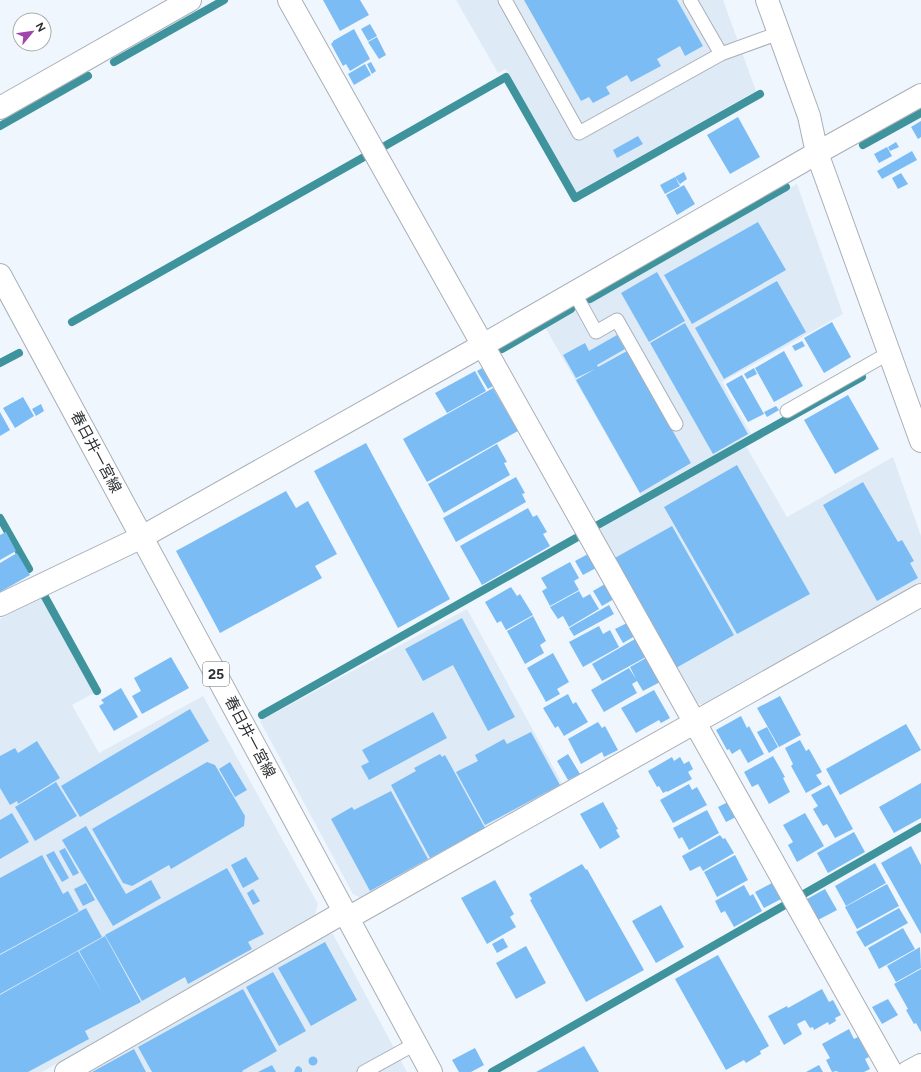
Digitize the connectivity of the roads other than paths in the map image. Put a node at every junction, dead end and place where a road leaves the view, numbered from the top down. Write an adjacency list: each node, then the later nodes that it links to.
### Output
1 (190, 0): 9 (street)
2 (289, 0): 13 (street)
3 (505, 0): 7 (lane)
4 (690, 0): 7 (lane)
5 (767, 0): 6 (street)
6 (779, 33): 7 (lane); 10 (street)
7 (721, 54)
8 (921, 95): 10 (street)
9 (0, 108)
10 (817, 153): 12 (street); 14 (street)
11 (0, 275): 18 (street, 春日井一宮線 / 25)
12 (574, 292): 13 (street); 16 (lane)
13 (483, 345): 18 (street); 21 (street)
14 (889, 353): 15 (lane); 17 (street)
15 (787, 411)
16 (676, 424)
17 (921, 442)
18 (142, 537): 20 (street); 22 (street, 春日井一宮線 / 25)
19 (921, 595): 21 (street)
20 (0, 605)
21 (695, 723): 22 (street); 28 (street)
22 (346, 915): 23 (street, 春日井一宮線 / 25); 25 (street)
23 (415, 1044): 26 (lane); 27 (street, 春日井一宮線 / 25)
24 (921, 1064): 29 (street)
25 (66, 1072)
26 (364, 1072)
27 (431, 1072)
28 (891, 1072)
29 (908, 1072)

